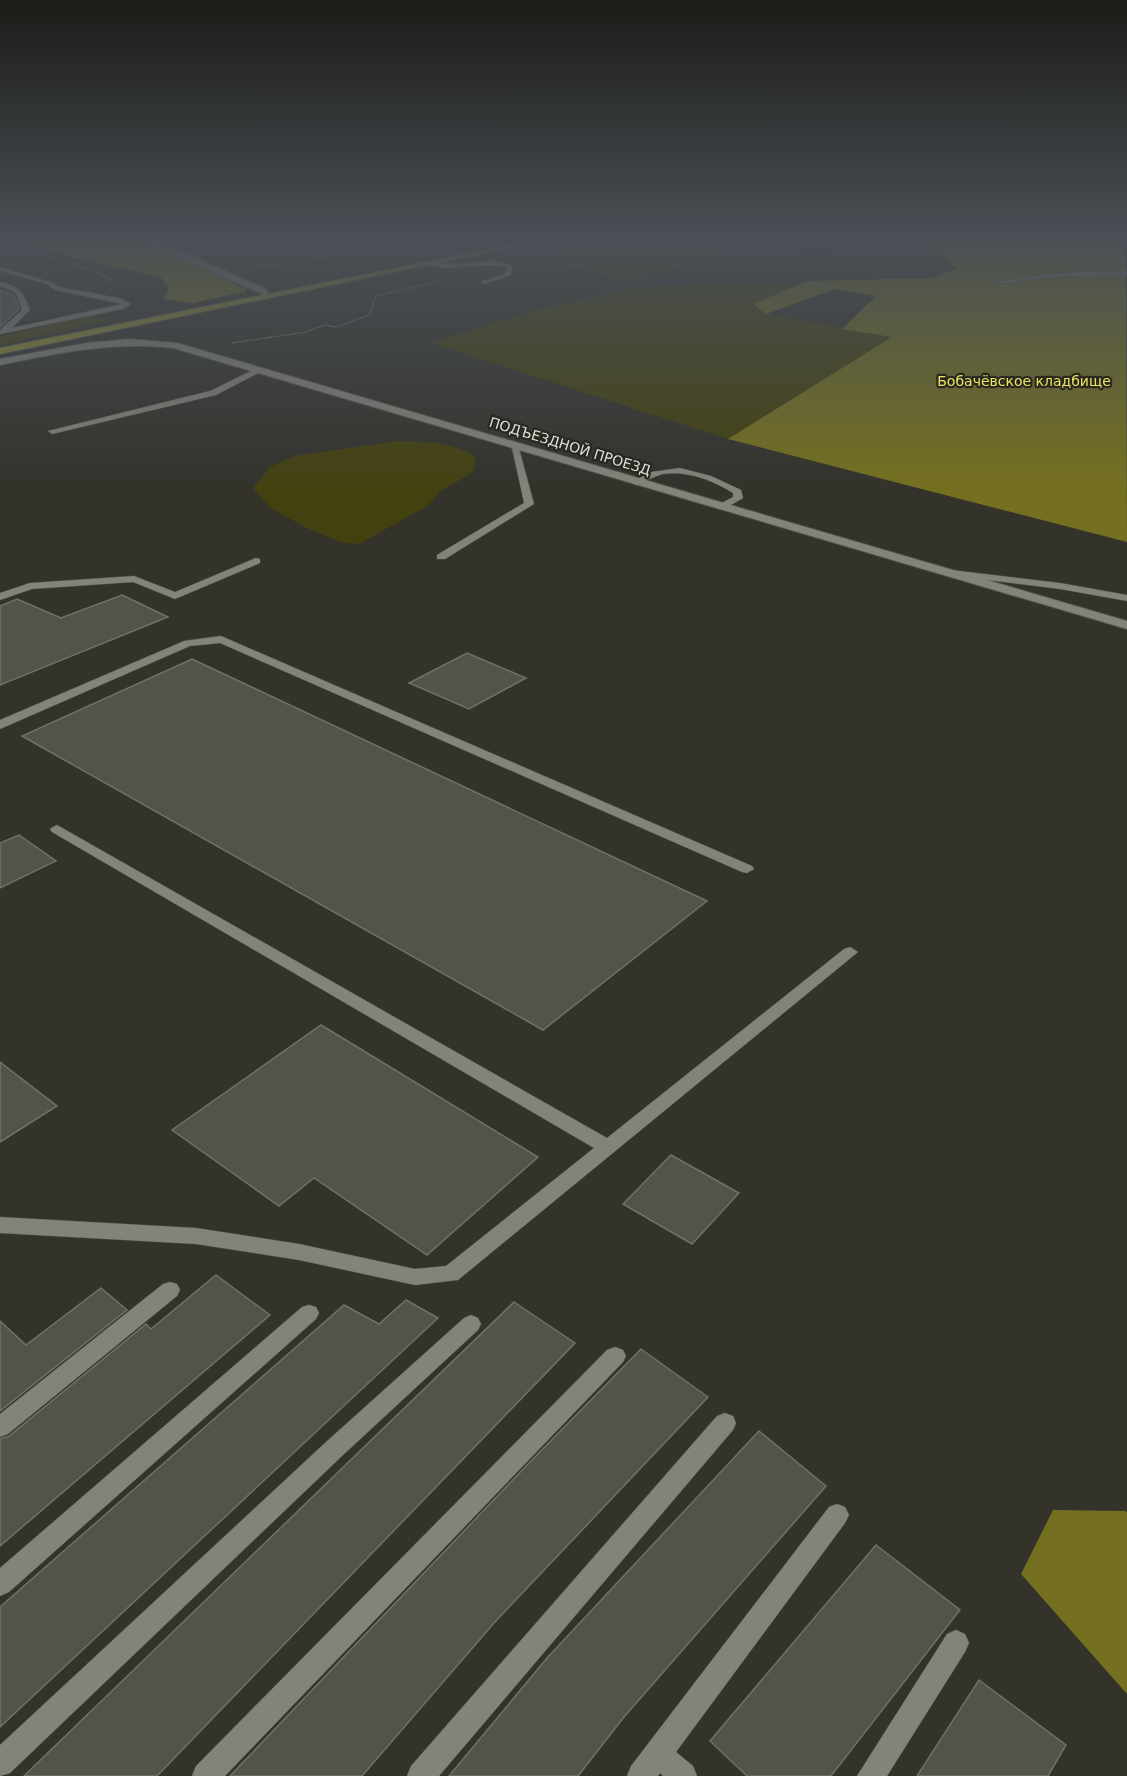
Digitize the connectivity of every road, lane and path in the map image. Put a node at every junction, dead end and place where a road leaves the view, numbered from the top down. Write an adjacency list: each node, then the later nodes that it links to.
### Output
1 (45, 323): 4 (lane)
2 (136, 323): 6 (main road)
3 (348, 323): 5 (path)
4 (1, 332)
5 (230, 343)
6 (0, 351)
7 (0, 362): 8 (street, ПОДЪЕЗДНОЙ ПРОЕЗД)
8 (258, 371): 9 (lane); 10 (street, ПОДЪЕЗДНОЙ ПРОЕЗД)
9 (52, 431)
10 (514, 445): 11 (street, ПОДЪЕЗДНОЙ ПРОЕЗД); 13 (lane)
11 (636, 482): 12 (street, ПОДЪЕЗДНОЙ ПРОЕЗД); 12 (lane)
12 (722, 507): 15 (street, ПОДЪЕЗДНОЙ ПРОЕЗД)
13 (441, 557)
14 (256, 561): 16 (lane)
15 (936, 571): 17 (lane); 18 (street, ПОДЪЕЗДНОЙ ПРОЕЗД)
16 (0, 597)
17 (1127, 598)
18 (1127, 625)
19 (0, 725): 21 (lane)
20 (57, 829): 23 (lane)
21 (747, 869)
22 (850, 952): 23 (lane)
23 (608, 1147): 24 (lane)
24 (0, 1225)
25 (170, 1290): 30 (lane)
26 (309, 1313): 32 (lane)
27 (471, 1324): 35 (lane)
28 (615, 1356): 36 (lane)
29 (725, 1423): 37 (lane)
30 (0, 1427)
31 (837, 1515): 34 (lane)
32 (0, 1584)
33 (956, 1643): 40 (lane)
34 (658, 1754): 38 (lane); 39 (lane)
35 (0, 1763)
36 (206, 1776)
37 (421, 1776)
38 (641, 1776)
39 (683, 1776)
40 (871, 1776)

